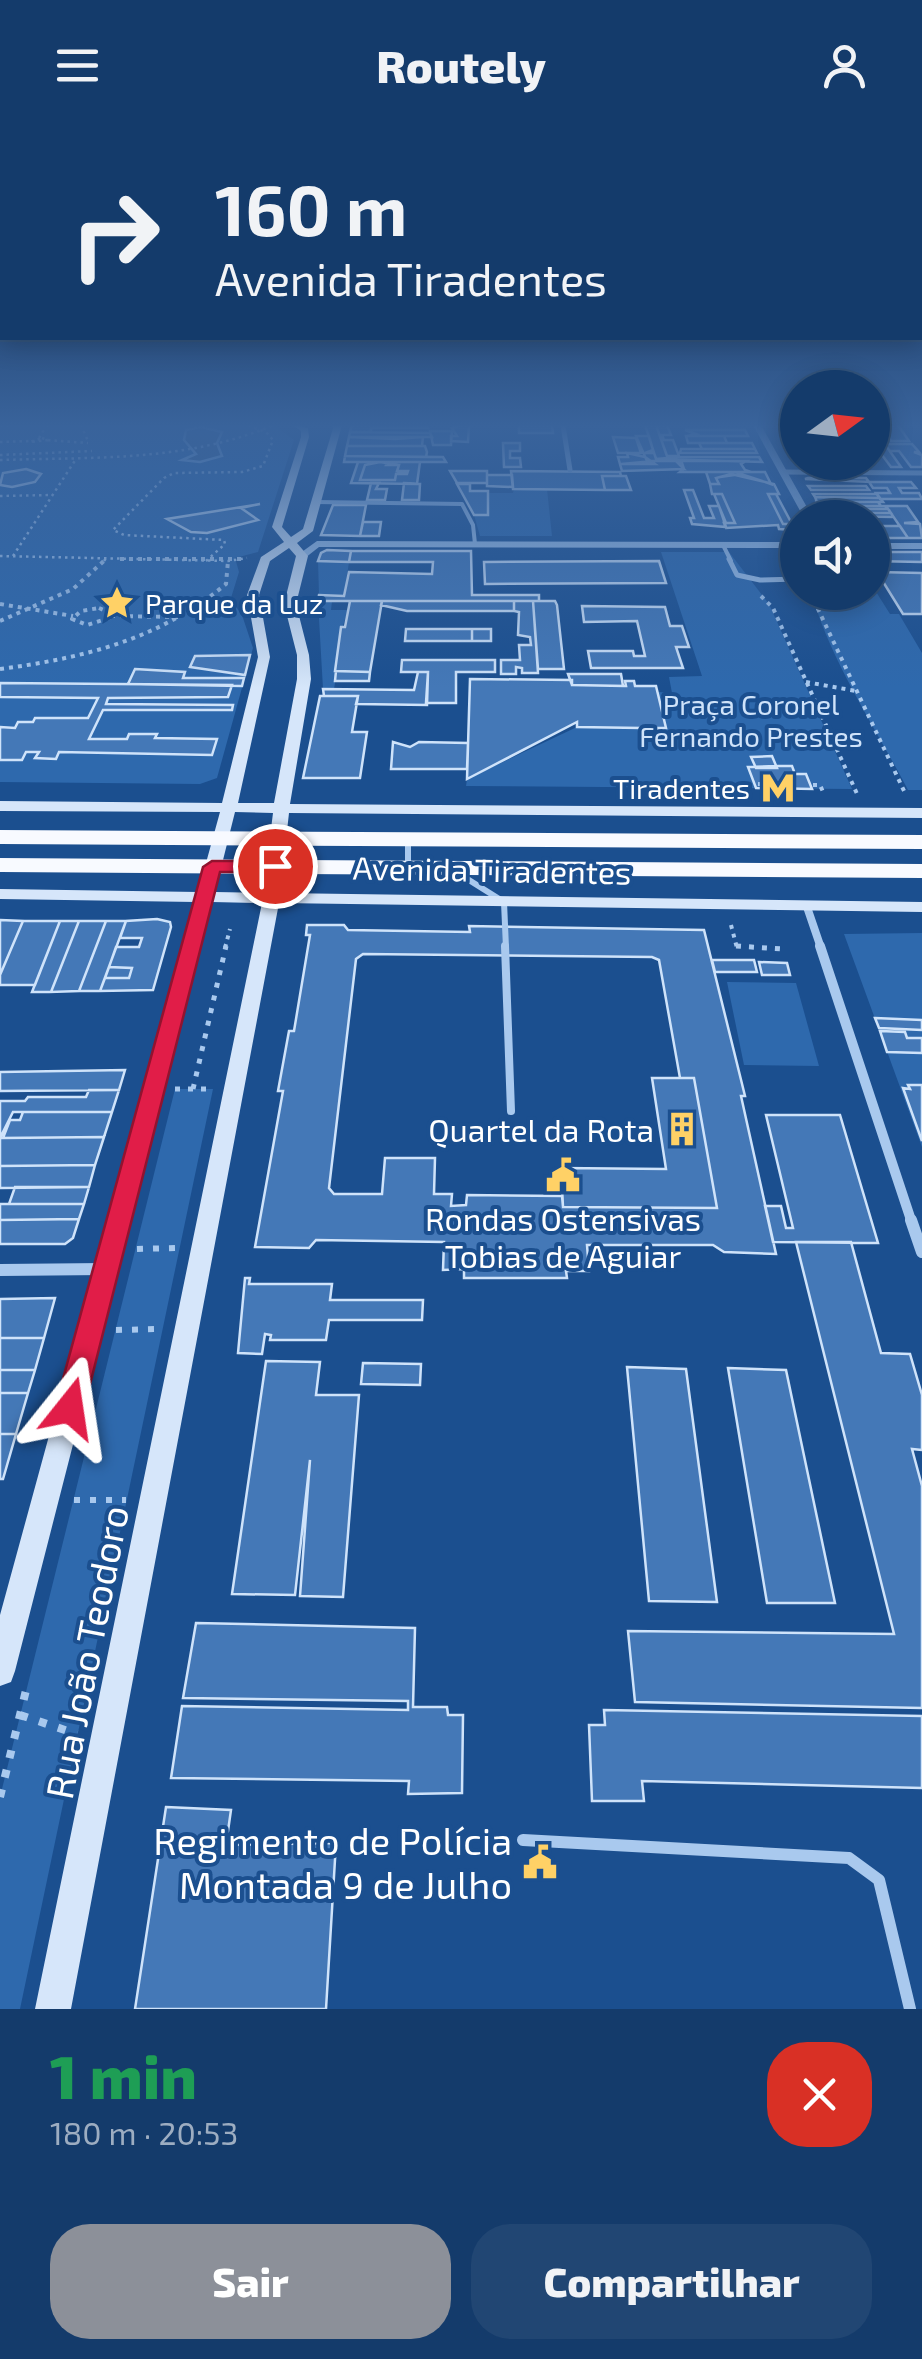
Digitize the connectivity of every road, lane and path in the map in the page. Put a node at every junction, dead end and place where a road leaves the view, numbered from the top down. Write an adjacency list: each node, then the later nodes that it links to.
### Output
1 (42, 513): 16 (path)
2 (130, 513): 19 (path)
3 (281, 513): 7 (main road)
4 (313, 513): 6 (main road)
5 (467, 513): 9 (lane)
6 (306, 534): 7 (main road); 8 (street)
7 (291, 542): 14 (main road); 17 (main road)
8 (318, 544): 9 (street); 17 (street)
9 (475, 544): 10 (street)
10 (722, 544): 11 (street); 21 (lane)
11 (780, 546)
12 (890, 546): 13 (street)
13 (922, 546)
14 (269, 554): 20 (path); 38 (main road, Rua João Teodoro)
15 (0, 556): 16 (path)
16 (14, 556): 18 (path)
17 (302, 556): 39 (main road, Rua João Teodoro)
18 (107, 557): 19 (path); 24 (path)
19 (206, 561): 20 (path)
20 (228, 561): 28 (path)
21 (744, 578): 22 (lane); 31 (path)
22 (780, 579)
23 (0, 604): 24 (path)
24 (27, 610): 26 (path); 29 (path)
25 (818, 610): 32 (path)
26 (73, 616): 27 (path); 27 (path)
27 (111, 616): 28 (path)
28 (188, 616): 30 (path)
29 (0, 621)
30 (0, 669)
31 (806, 682): 32 (path); 40 (path)
32 (856, 691): 41 (path)
33 (758, 784): 34 (path)
34 (790, 784)
35 (813, 785): 36 (path)
36 (826, 798)
37 (0, 806): 38 (main road, Avenida Tiradentes)
38 (228, 810): 39 (main road, Avenida Tiradentes); 43 (main road, Rua João Teodoro)
39 (281, 810): 40 (main road, Avenida Tiradentes); 44 (main road, Rua João Teodoro)
40 (866, 813): 41 (main road, Avenida Tiradentes)
41 (919, 813)
42 (0, 837): 43 (highway, Avenida Tiradentes)
43 (220, 837): 44 (highway, Avenida Tiradentes); 49 (main road, Rua João Teodoro)
44 (278, 837): 45 (highway, Avenida Tiradentes); 48 (main road, Rua João Teodoro)
45 (408, 838): 46 (highway, Avenida Tiradentes); 50 (lane)
46 (922, 842)
47 (0, 866): 49 (highway, Avenida Tiradentes)
48 (275, 866): 49 (highway, Avenida Tiradentes); 50 (highway, Avenida Tiradentes); 57 (main road, Rua João Teodoro)
49 (212, 867): 56 (main road, Rua João Teodoro)
50 (408, 868): 51 (highway, Avenida Tiradentes)
51 (450, 868): 52 (highway, Avenida Tiradentes); 58 (lane)
52 (780, 871): 53 (highway, Avenida Tiradentes); 54 (highway)
53 (922, 872)
54 (922, 887)
55 (0, 894): 56 (main road, Avenida Tiradentes)
56 (204, 898): 57 (main road, Avenida Tiradentes); 69 (main road, Rua João Teodoro)
57 (271, 898): 58 (main road, Avenida Tiradentes); 79 (main road, Rua João Teodoro)
58 (504, 902): 59 (main road, Avenida Tiradentes); 65 (lane)
59 (807, 906): 60 (main road, Avenida Tiradentes); 68 (street)
60 (922, 907)
61 (730, 924): 63 (path)
62 (230, 928): 64 (path)
63 (782, 949)
64 (193, 1089)
65 (511, 1111)
66 (136, 1248): 67 (path)
67 (179, 1248)
68 (922, 1252)
69 (106, 1269): 70 (street); 75 (main road, Rua João Teodoro)
70 (0, 1270)
71 (162, 1329): 72 (path)
72 (116, 1330)
73 (74, 1500): 74 (path)
74 (126, 1500)
75 (0, 1671)
76 (20, 1715): 77 (path)
77 (78, 1734)
78 (523, 1840): 80 (lane)
79 (53, 2009)
80 (910, 2009)

